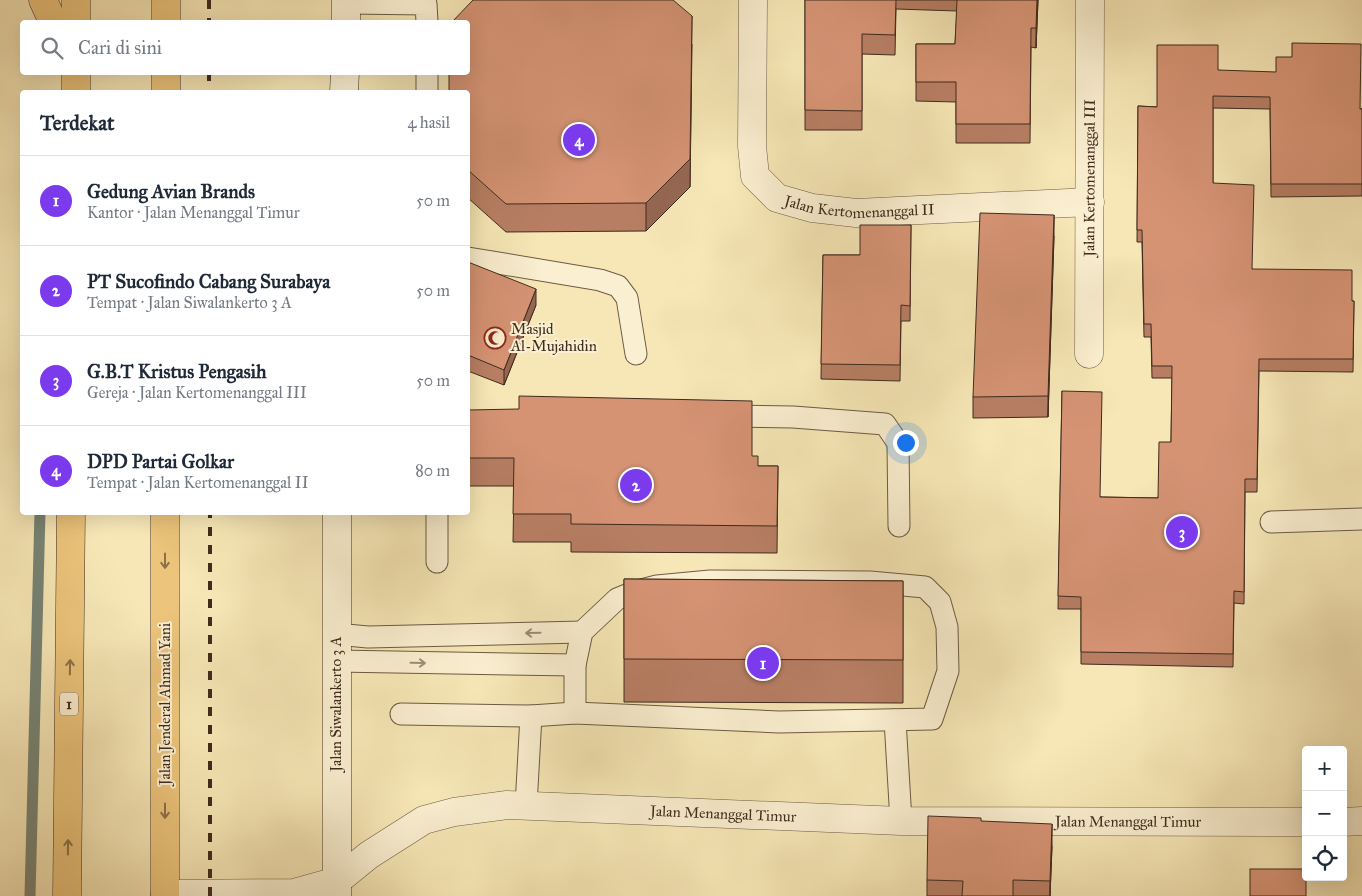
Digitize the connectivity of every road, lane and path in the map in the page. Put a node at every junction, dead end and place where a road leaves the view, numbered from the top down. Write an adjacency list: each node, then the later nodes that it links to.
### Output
1 (43, 0): 8 (highway)
2 (76, 0): 9 (highway)
3 (166, 0): 10 (highway)
4 (753, 0): 17 (street, Jalan Kertomenanggal II)
5 (1090, 0): 17 (street, Jalan Kertomenanggal III)
6 (346, 8): 7 (lane)
7 (430, 9)
8 (52, 20)
9 (76, 20)
10 (166, 20)
11 (166, 75): 14 (highway)
12 (345, 75): 15 (street)
13 (427, 75): 16 (lane)
14 (166, 90)
15 (344, 90)
16 (427, 90)
17 (1090, 202): 20 (street, Jalan Kertomenanggal III)
18 (470, 258): 19 (lane)
19 (636, 354)
20 (1089, 354)
21 (703, 415): 28 (lane)
22 (71, 515): 45 (highway, 1, one-way to 22)
23 (165, 515): 44 (highway, Jalan Jenderal Ahmad Yani, one-way to 44)
24 (337, 515): 31 (street, Jalan Siwalankerto 3 A)
25 (437, 515): 29 (lane)
26 (1362, 519): 27 (lane)
27 (1271, 522)
28 (899, 526)
29 (437, 562)
30 (582, 632): 31 (lane, one-way to 31); 33 (lane); 37 (lane)
31 (336, 634): 32 (street, Jalan Siwalankerto 3 A)
32 (336, 661): 33 (lane, one-way to 33); 43 (street, Jalan Siwalankerto 3 A)
33 (575, 665): 34 (lane)
34 (575, 713): 36 (lane); 37 (lane)
35 (401, 714): 36 (lane)
36 (531, 716): 38 (lane)
37 (895, 720): 39 (lane)
38 (526, 806): 39 (street, Jalan Menanggal Timur); 43 (street, Jalan Menanggal Timur)
39 (901, 821): 41 (street, Jalan Menanggal Timur)
40 (1362, 821): 42 (street)
41 (1302, 822)
42 (1347, 822)
43 (337, 888): 44 (street, Jalan Menanggal Timur)
44 (165, 895)
45 (67, 896)

